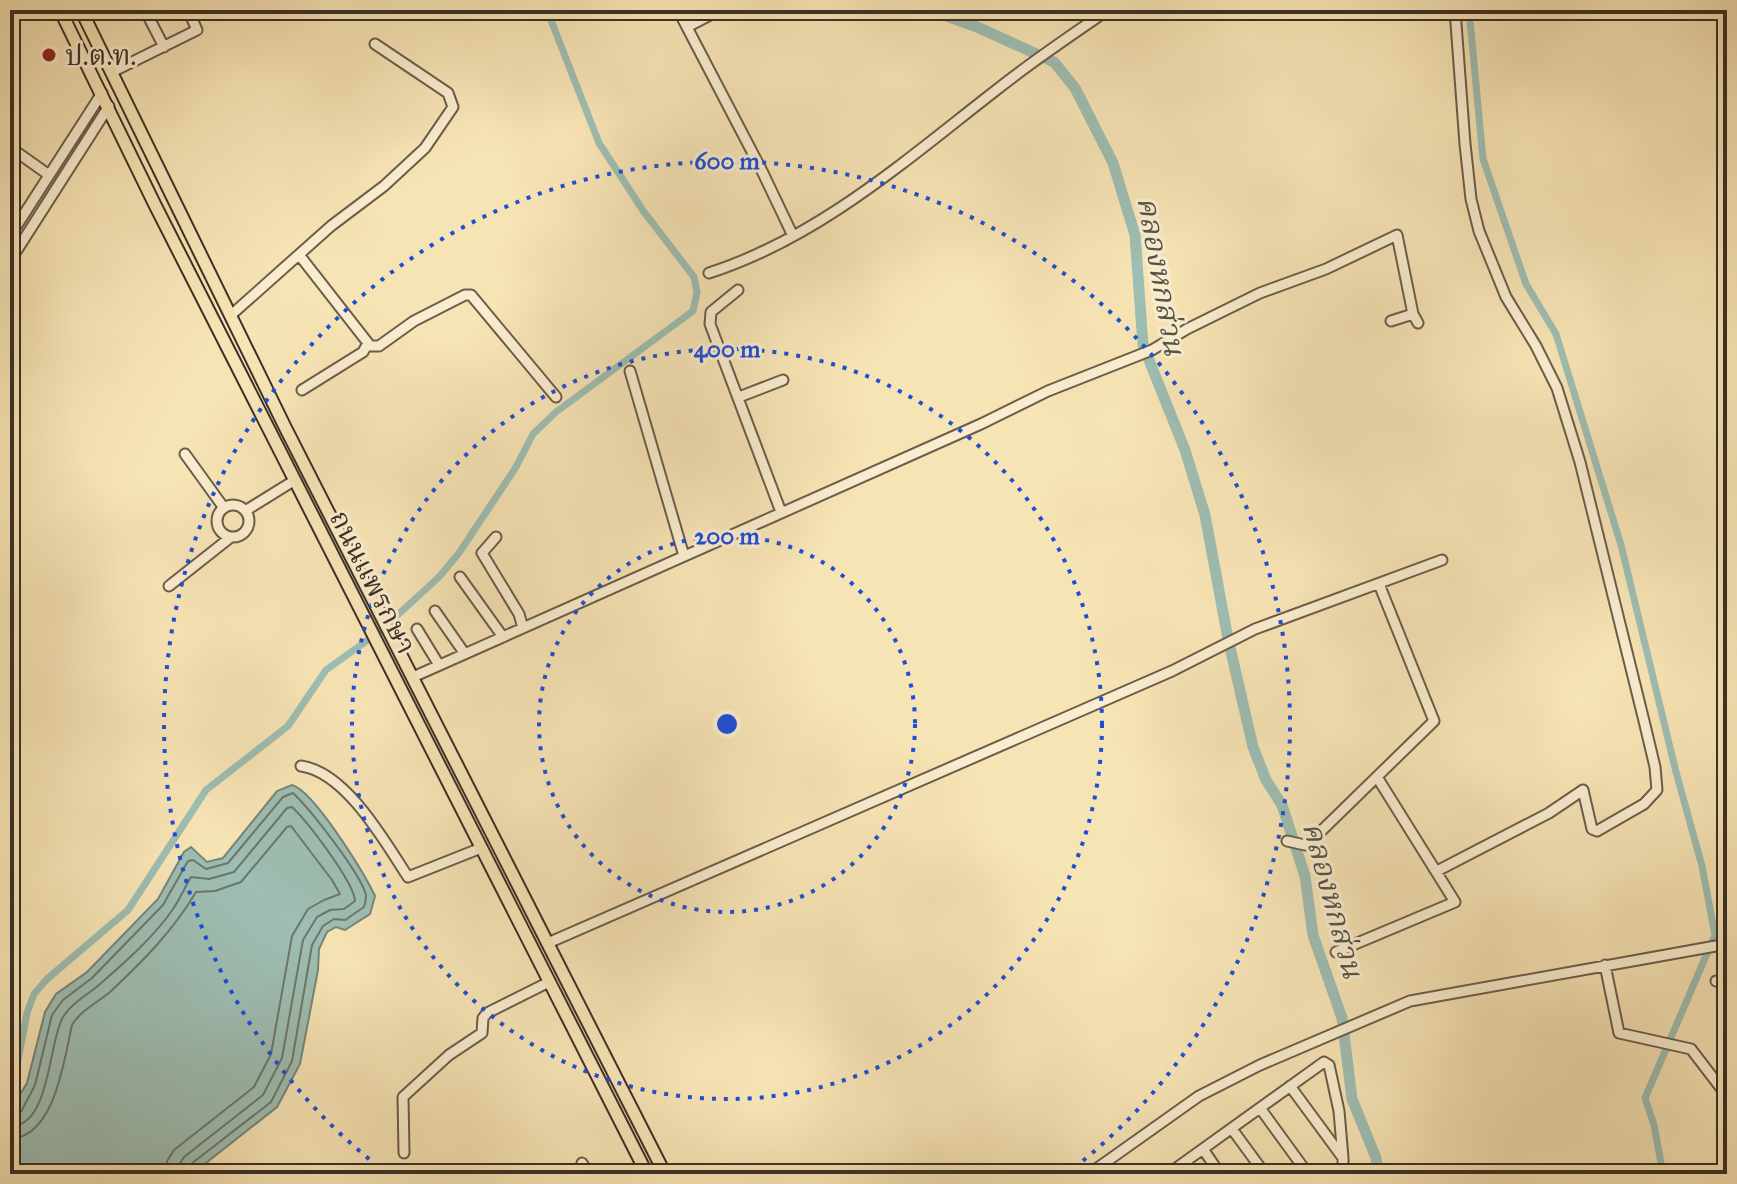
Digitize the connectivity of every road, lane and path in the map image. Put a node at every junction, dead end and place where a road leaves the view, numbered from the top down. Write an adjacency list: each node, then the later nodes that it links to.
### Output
1 (60, 10): 13 (main road, ถนนแพรกษา)
2 (81, 10): 12 (main road, ถนนแพรกษา)
3 (145, 10): 11 (street)
4 (188, 10): 11 (street)
5 (678, 10): 9 (street)
6 (720, 10): 9 (street)
7 (1108, 10): 20 (street)
8 (1455, 10): 56 (street)
9 (687, 27): 20 (street)
10 (375, 44): 21 (street)
11 (164, 47): 12 (street)
12 (112, 72): 17 (main road, ถนนแพรกษา)
13 (102, 93): 14 (main road, ถนนแพรกษา); 16 (street)
14 (109, 106): 18 (main road, ถนนแพรกษา); 22 (street)
15 (10, 160): 16 (street)
16 (49, 175): 19 (street)
17 (164, 180): 18 (main road); 25 (main road, ถนนแพรกษา)
18 (148, 189): 34 (main road, ถนนแพรกษา)
19 (10, 236)
20 (793, 236): 23 (street)
21 (300, 256): 25 (street); 27 (street)
22 (10, 261)
23 (709, 273)
24 (738, 290): 32 (street)
25 (230, 316): 51 (main road, ถนนแพรกษา)
26 (1391, 321): 37 (street)
27 (368, 346): 30 (street); 31 (street)
28 (630, 371): 40 (street)
29 (783, 380): 32 (street)
30 (302, 390)
31 (556, 397)
32 (739, 397): 37 (street)
33 (185, 454): 35 (street)
34 (295, 480): 36 (street); 55 (main road, ถนนแพรกษา)
35 (224, 508): 36 (street); 38 (street)
36 (245, 511): 38 (street)
37 (781, 512): 40 (street)
38 (231, 537): 44 (street)
39 (496, 537): 46 (street)
40 (684, 556): 46 (street)
41 (1442, 560): 43 (street)
42 (460, 577): 48 (street)
43 (1379, 584): 53 (street); 57 (street)
44 (169, 586)
45 (435, 611): 49 (street)
46 (523, 628): 48 (street)
47 (417, 629): 50 (street)
48 (503, 637): 49 (street)
49 (465, 654): 50 (street)
50 (439, 665): 51 (street)
51 (413, 677): 57 (main road, ถนนแพรกษา)
52 (301, 766): 55 (street)
53 (1377, 777): 54 (street); 56 (street)
54 (1287, 841)
55 (481, 848): 62 (main road, ถนนแพรกษา)
56 (1437, 871): 59 (street)
57 (548, 943): 64 (main road, ถนนแพรกษา)
58 (1726, 944): 60 (street)
59 (1336, 952)
60 (1605, 965): 67 (street); 78 (street)
61 (1716, 981): 63 (street)
62 (549, 982): 65 (main road, ถนนแพรกษา); 71 (street)
63 (1727, 985)
64 (600, 1045): 65 (main road); 77 (main road, ถนนแพรกษา)
65 (585, 1053): 76 (main road, ถนนแพรกษา)
66 (1290, 1086): 68 (street); 72 (street); 72 (street)
67 (1727, 1096)
68 (1260, 1108): 69 (street); 81 (street)
69 (1232, 1129): 70 (street); 80 (street)
70 (1203, 1149): 74 (street); 79 (street)
71 (404, 1153)
72 (1343, 1158): 82 (street)
73 (582, 1163): 75 (street)
74 (1172, 1173)
75 (589, 1174)
76 (645, 1174)
77 (665, 1174)
78 (1089, 1174)
79 (1220, 1174)
80 (1265, 1174)
81 (1308, 1174)
82 (1343, 1174)

